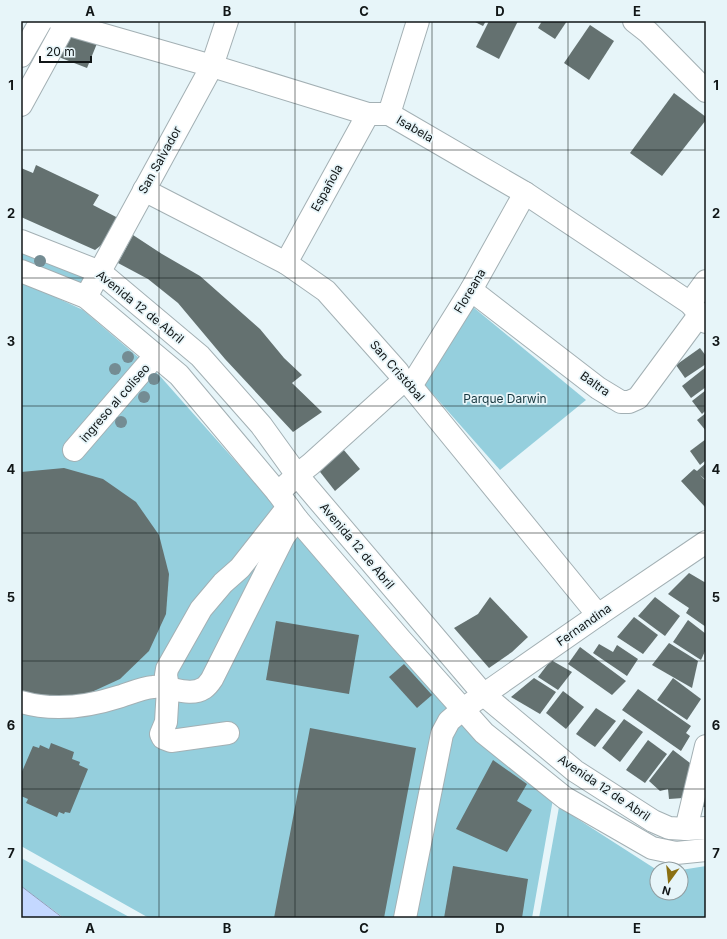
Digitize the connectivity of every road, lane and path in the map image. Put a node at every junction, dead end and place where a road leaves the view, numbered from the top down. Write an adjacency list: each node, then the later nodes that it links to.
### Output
1 (41, 21): 6 (street)
2 (227, 21): 7 (street, San Salvador)
3 (418, 21): 10 (street, Española)
4 (64, 22): 7 (street, Isabela); 9 (street)
5 (647, 25): 8 (street)
6 (21, 56)
7 (212, 66): 10 (street, Isabela); 11 (street, San Salvador)
8 (706, 91)
9 (21, 105)
10 (378, 114): 12 (street, Isabela); 14 (street, Española)
11 (144, 190): 14 (street, San Cristóbal); 16 (street, San Salvador)
12 (525, 193): 18 (street, Floreana); 20 (street, Isabela)
13 (21, 241): 16 (street, Avenida 12 de Abril)
14 (286, 263): 22 (street, San Cristóbal)
15 (21, 271): 19 (street, Avenida 12 de Abril)
16 (100, 272): 19 (street, San Salvador); 24 (street, Avenida 12 de Abril)
17 (706, 281): 20 (street, Baltra)
18 (471, 290): 20 (street, Baltra); 22 (street, Floreana)
19 (86, 297): 21 (street, Avenida 12 de Abril)
20 (699, 313)
21 (156, 356): 23 (street, ingreso al coliseo); 25 (street, Avenida 12 de Abril)
22 (407, 383): 24 (street, Floreana); 27 (street, San Cristóbal)
23 (74, 450)
24 (297, 475): 25 (street, Floreana); 29 (street, Avenida 12 de Abril)
25 (288, 506): 28 (street); 28 (street); 31 (street, Avenida 12 de Abril)
26 (706, 542): 27 (street, Fernandina)
27 (598, 614): 29 (street, Fernandina)
28 (168, 688): 30 (street); 32 (street)
29 (484, 694): 31 (street, Fernandina); 34 (street, Avenida 12 de Abril)
30 (21, 702)
31 (463, 710): 35 (street, Avenida 12 de Abril); 36 (street, Fernandina)
32 (228, 733)
33 (706, 746): 34 (street)
34 (696, 829)
35 (706, 850)
36 (405, 918)

